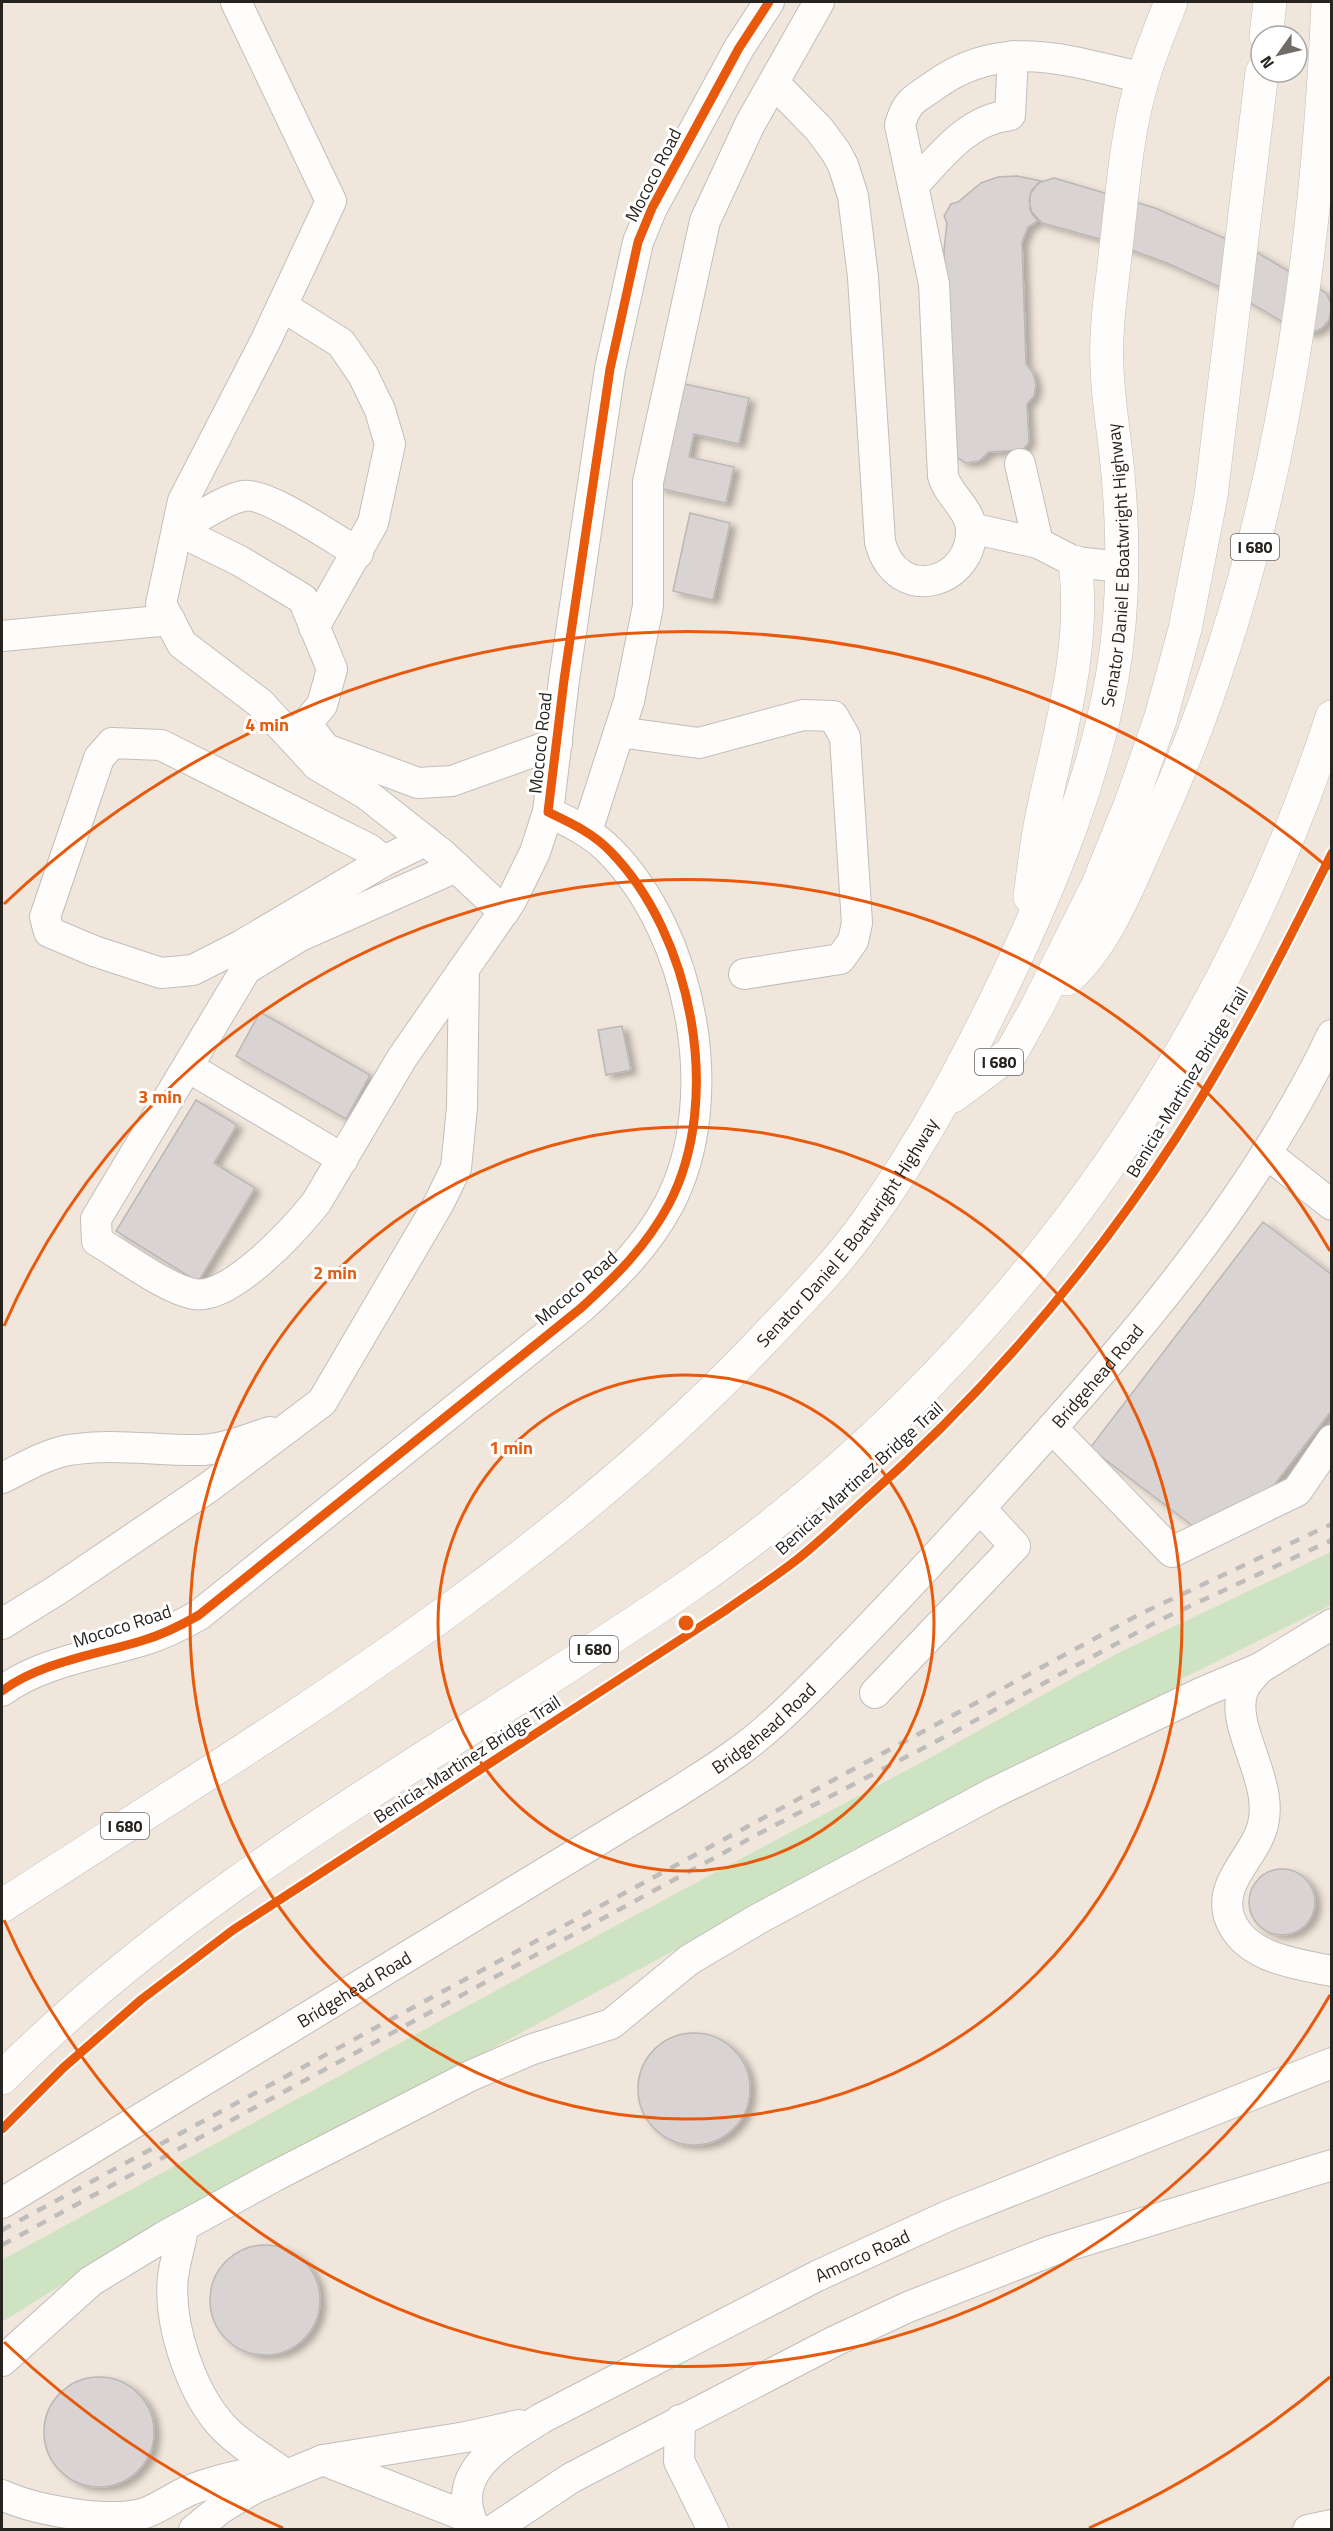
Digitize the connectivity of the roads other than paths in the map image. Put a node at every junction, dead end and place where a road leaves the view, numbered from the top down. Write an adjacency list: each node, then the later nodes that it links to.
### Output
1 (236, 2): 11 (street)
2 (769, 2): 24 (street, Mococo Road)
3 (819, 2): 8 (street)
4 (1328, 2): 34 (highway, Senator Daniel E Boatwright Highway / I 680)
5 (1168, 9): 7 (highway, Senator Daniel E Boatwright Highway / I 680)
6 (1013, 56): 7 (street); 10 (street); 10 (street)
7 (1143, 78): 18 (highway, Senator Daniel E Boatwright Highway / I 680)
8 (775, 84): 13 (street); 23 (street)
9 (1261, 84): 34 (highway, Senator Daniel E Boatwright Highway / I 680)
10 (913, 186): 13 (street)
11 (282, 306): 14 (street); 16 (street)
12 (1020, 464): 15 (street)
13 (971, 528): 15 (street)
14 (177, 530): 16 (street); 19 (street); 20 (street)
15 (1038, 543): 17 (street)
16 (358, 553): 20 (street)
17 (1075, 562): 18 (street); 31 (highway)
18 (1122, 567): 31 (highway, Senator Daniel E Boatwright Highway / I 680)
19 (170, 620): 21 (street); 27 (street)
20 (314, 627): 24 (street)
21 (2, 636)
22 (1332, 717): 54 (highway, I 680)
23 (619, 732): 26 (street); 33 (street)
24 (557, 743): 25 (street, Mococo Road)
25 (548, 812): 26 (street, Mococo Road); 30 (street)
26 (587, 831): 49 (street, Mococo Road)
27 (425, 841): 28 (street); 29 (street)
28 (384, 861): 28 (street)
29 (456, 867): 30 (street); 36 (street)
30 (504, 912): 32 (street)
31 (1024, 940): 37 (highway, Senator Daniel E Boatwright Highway / I 680)
32 (464, 969): 39 (street); 41 (street)
33 (744, 975)
34 (1037, 1007): 37 (highway, Senator Daniel E Boatwright Highway / I 680)
35 (1332, 1035): 38 (street, Bridgehead Road)
36 (188, 1066): 39 (street); 39 (street)
37 (945, 1102): 51 (highway, Senator Daniel E Boatwright Highway / I 680)
38 (1266, 1153): 40 (street); 42 (street, Bridgehead Road)
39 (343, 1159)
40 (1332, 1205)
41 (295, 1424): 44 (street); 47 (street)
42 (1052, 1428): 43 (street); 45 (street, Bridgehead Road)
43 (1332, 1440)
44 (2, 1478)
45 (980, 1508): 50 (street); 56 (street, Bridgehead Road)
46 (1332, 1623): 48 (street)
47 (2, 1624)
48 (1260, 1668): 52 (street); 57 (street)
49 (2, 1691)
50 (875, 1693)
51 (2, 1906)
52 (1332, 1971)
53 (1332, 2063): 59 (street, Amorco Road)
54 (2, 2078)
55 (1332, 2166): 60 (street)
56 (2, 2203)
57 (183, 2227): 58 (street); 62 (street)
58 (4, 2360)
59 (542, 2418): 61 (street); 65 (street, Amorco Road)
60 (680, 2420): 65 (street); 67 (street)
61 (323, 2460): 62 (street); 65 (street)
62 (281, 2471): 63 (street); 66 (street)
63 (2, 2495)
64 (1332, 2525): 68 (street)
65 (479, 2526)
66 (194, 2529)
67 (713, 2529)
68 (1309, 2529)

